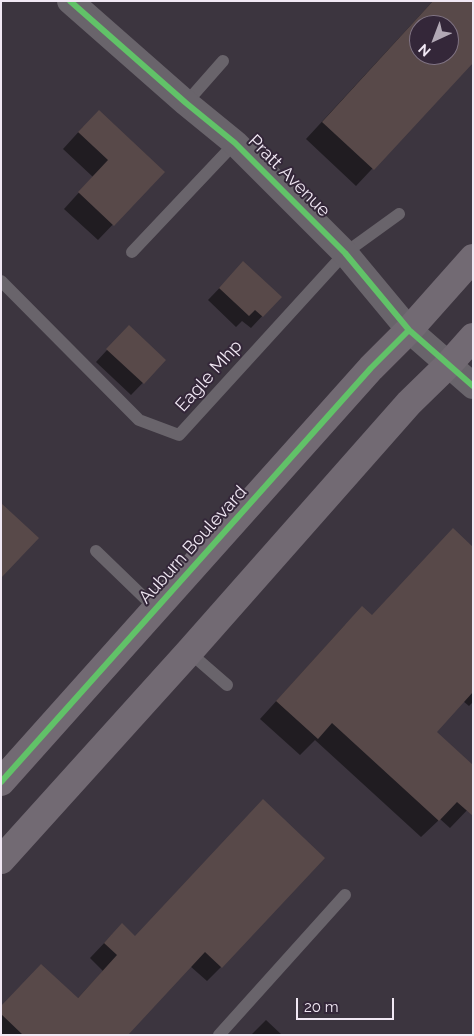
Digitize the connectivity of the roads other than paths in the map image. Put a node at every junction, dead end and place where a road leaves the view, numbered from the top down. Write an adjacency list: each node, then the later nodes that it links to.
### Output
1 (70, 1): 3 (street, Pratt Avenue)
2 (223, 61): 3 (lane)
3 (186, 103): 4 (street, Pratt Avenue)
4 (235, 143): 6 (lane); 7 (street, Pratt Avenue)
5 (399, 214): 7 (lane)
6 (132, 252)
7 (344, 253): 9 (lane, Eagle Mhp); 10 (street, Pratt Avenue)
8 (473, 258): 10 (main road, Auburn Boulevard)
9 (1, 281)
10 (409, 330): 12 (street, Pratt Avenue); 15 (main road, Auburn Boulevard)
11 (473, 337): 12 (main road)
12 (449, 364): 13 (street, Pratt Avenue); 16 (main road)
13 (473, 386)
14 (96, 551): 15 (lane)
15 (156, 609): 18 (main road, Auburn Boulevard)
16 (189, 652): 17 (lane); 19 (main road)
17 (227, 685)
18 (1, 782)
19 (1, 860)
20 (345, 895): 21 (lane)
21 (219, 1035)

